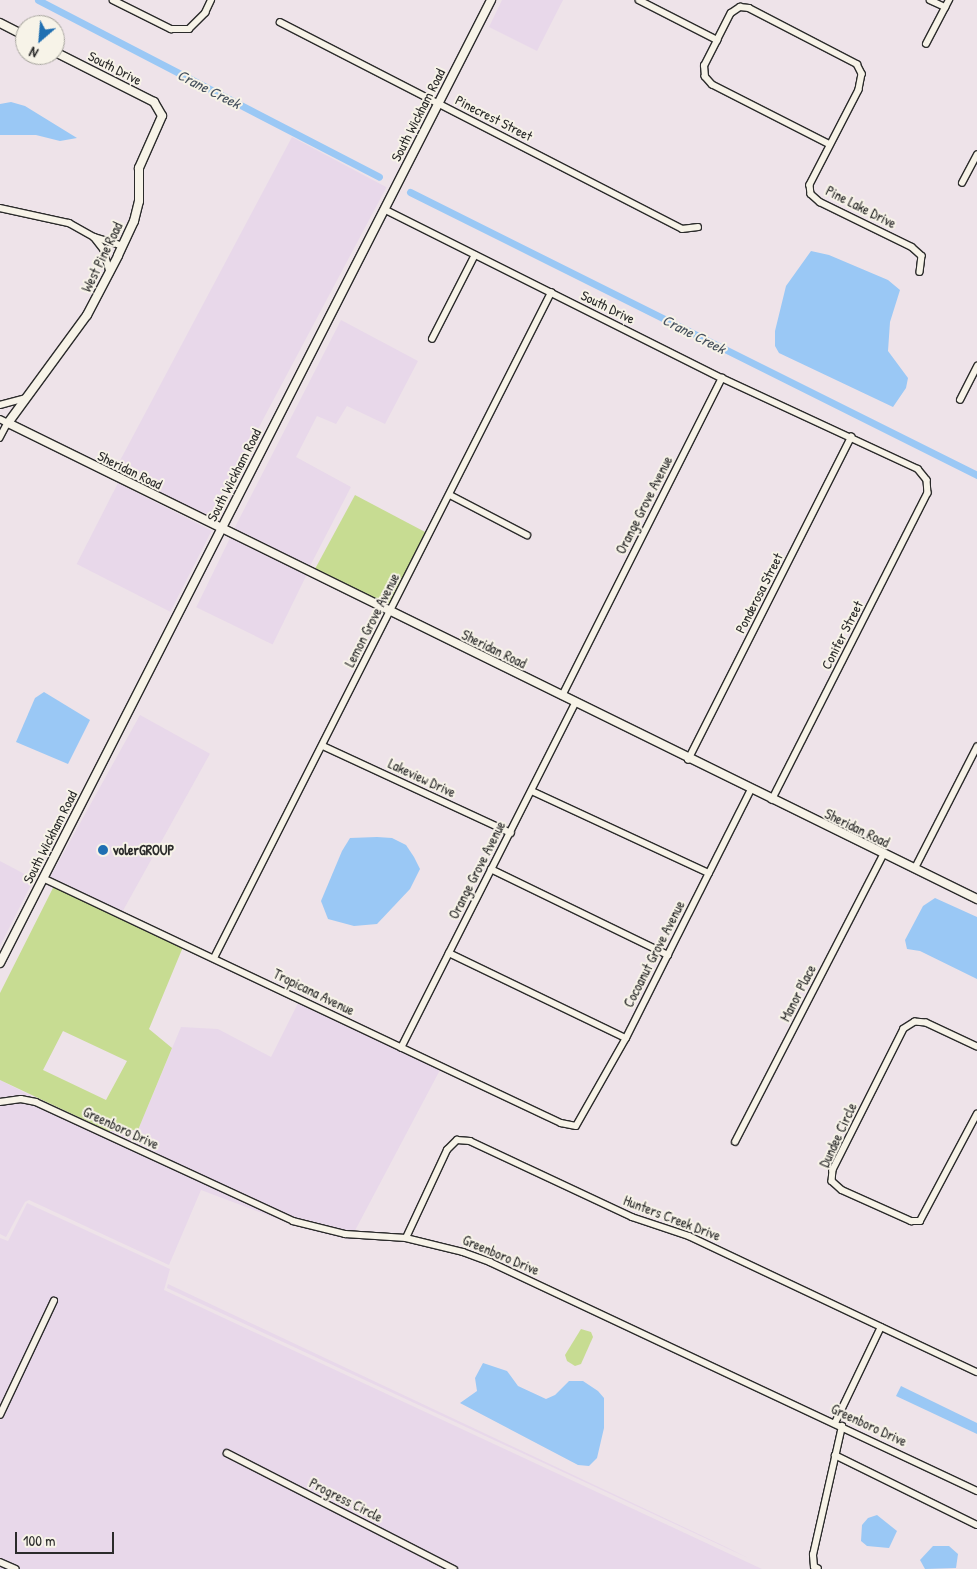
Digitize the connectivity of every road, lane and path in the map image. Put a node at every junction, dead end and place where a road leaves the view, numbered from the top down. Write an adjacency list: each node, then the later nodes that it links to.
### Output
1 (113, 0): 2 (street)
2 (211, 0)
3 (491, 0): 14 (street, South Wickham Road)
4 (639, 0): 11 (street)
5 (930, 0): 7 (street)
6 (948, 0): 7 (street)
7 (945, 7): 12 (street)
8 (280, 22): 14 (street, Pinecrest Street)
9 (0, 23): 10 (street)
10 (15, 31)
11 (717, 40): 16 (street); 16 (street, Pine Lake Drive)
12 (926, 44)
13 (65, 57): 15 (street, South Drive)
14 (438, 104): 20 (street, South Wickham Road); 21 (street, Pinecrest Street)
15 (160, 110): 23 (street, West Pine Road)
16 (830, 145): 26 (street, Pine Lake Drive)
17 (977, 155): 18 (street)
18 (962, 183)
19 (0, 208): 22 (street)
20 (384, 209): 24 (street, South Drive); 40 (street, South Wickham Road)
21 (698, 227)
22 (94, 237): 23 (street); 25 (street)
23 (123, 246): 25 (street, West Pine Road)
24 (475, 255): 27 (street, South Drive); 28 (street)
25 (110, 272): 31 (street, West Pine Road)
26 (920, 272)
27 (551, 293): 30 (street, South Drive); 39 (street, Lemon Grove Avenue)
28 (432, 339)
29 (977, 366): 32 (street)
30 (722, 378): 36 (street, South Drive); 43 (street, Orange Grove Avenue)
31 (23, 399): 33 (street); 35 (street, West Pine Road)
32 (960, 400)
33 (0, 405)
34 (0, 419): 35 (street, Sheridan Road)
35 (8, 423): 37 (street, West Pine Road); 40 (street, Sheridan Road)
36 (851, 437): 38 (street, South Drive); 47 (street, Ponderosa Street)
37 (0, 438)
38 (927, 480): 50 (street, Conifer Street)
39 (450, 495): 41 (street); 42 (street, Lemon Grove Avenue)
40 (220, 529): 42 (street, Sheridan Road); 56 (street, South Wickham Road)
41 (527, 535)
42 (391, 612): 43 (street, Sheridan Road); 45 (street, Lemon Grove Avenue)
43 (562, 696): 44 (street, Sheridan Road)
44 (575, 703): 47 (street, Sheridan Road); 49 (street, Orange Grove Avenue)
45 (323, 746): 51 (street, Lakeview Drive); 60 (street, Lemon Grove Avenue)
46 (977, 747): 53 (street)
47 (688, 760): 48 (street, Sheridan Road)
48 (751, 790): 50 (street, Sheridan Road); 55 (street, Cocoanut Grove Avenue)
49 (532, 791): 51 (street, Orange Grove Avenue); 55 (street)
50 (772, 800): 52 (street, Sheridan Road)
51 (511, 833): 54 (street, Orange Grove Avenue)
52 (883, 856): 53 (street, Sheridan Road); 68 (street, Manor Place)
53 (915, 868): 57 (street, Sheridan Road)
54 (492, 869): 58 (street, Orange Grove Avenue); 59 (street)
55 (709, 873): 59 (street, Cocoanut Grove Avenue)
56 (43, 878): 60 (street, Tropicana Avenue); 61 (street, South Wickham Road)
57 (977, 899)
58 (449, 953): 62 (street); 63 (street, Orange Grove Avenue)
59 (668, 955): 62 (street, Cocoanut Grove Avenue)
60 (214, 958): 63 (street, Tropicana Avenue)
61 (0, 963)
62 (626, 1038): 67 (street, Cocoanut Grove Avenue)
63 (401, 1048): 67 (street, Tropicana Avenue)
64 (977, 1048): 66 (street, Dundee Circle)
65 (0, 1102): 69 (street, Greenboro Drive)
66 (977, 1114)
67 (576, 1126)
68 (735, 1142)
69 (406, 1238): 71 (street, Hunters Creek Drive); 74 (street, Greenboro Drive)
70 (54, 1301): 73 (street)
71 (881, 1327): 72 (street, Hunters Creek Drive); 74 (street)
72 (977, 1372)
73 (0, 1415)
74 (835, 1423): 75 (street, Greenboro Drive)
75 (842, 1426): 77 (street); 78 (street, Greenboro Drive)
76 (228, 1453): 82 (street, Progress Circle)
77 (835, 1455): 79 (street); 83 (street)
78 (977, 1490)
79 (977, 1525)
80 (0, 1562): 81 (street)
81 (16, 1569)
82 (454, 1569)
83 (818, 1569)

